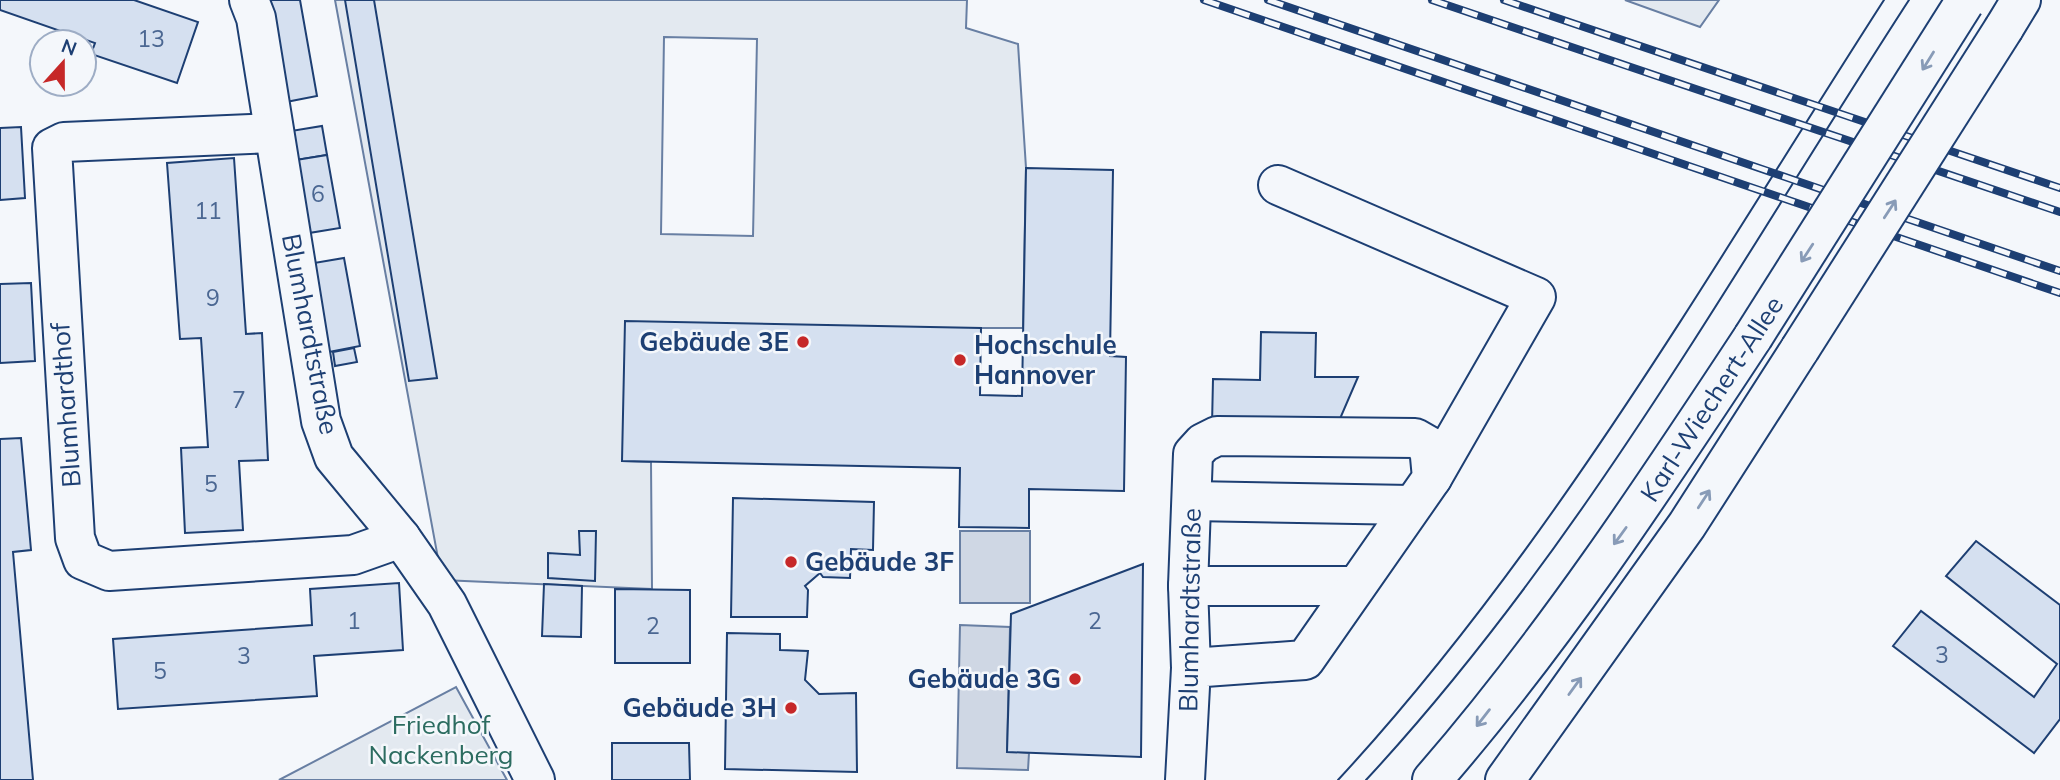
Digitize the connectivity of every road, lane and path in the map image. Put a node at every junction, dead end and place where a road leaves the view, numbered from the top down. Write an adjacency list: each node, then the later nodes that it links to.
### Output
1 (249, 0): 4 (main road, Blumhardtstraße)
2 (1965, 1): 14 (main road, Karl-Wiechert-Allee, one-way to 14, bridge)
3 (2013, 14): 15 (main road, Karl-Wiechert-Allee, one-way to 3, bridge)
4 (274, 133): 8 (main road, Blumhardtstraße); 8 (main road, Blumhardthof)
5 (1278, 185): 6 (main road)
6 (1421, 492): 7 (main road); 7 (main road, Blumhardtstraße); 10 (main road)
7 (1192, 501): 9 (main road, Blumhardtstraße)
8 (401, 538): 12 (main road, Blumhardtstraße)
9 (1188, 586): 10 (main road); 11 (main road, Blumhardtstraße)
10 (1354, 586): 11 (main road)
11 (1191, 668): 13 (main road, Blumhardtstraße)
12 (535, 780)
13 (1185, 780)
14 (1432, 780)
15 (1505, 780)

